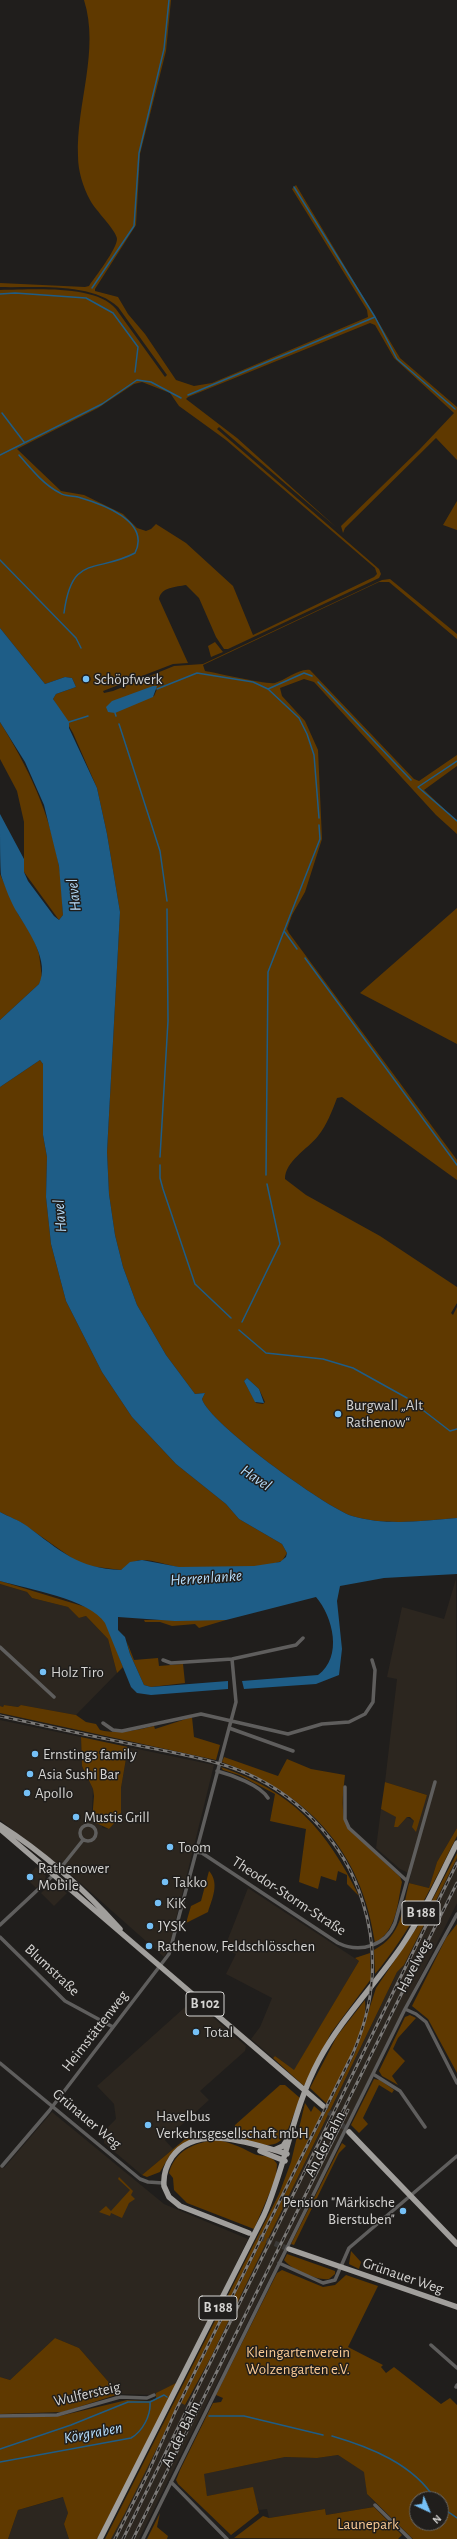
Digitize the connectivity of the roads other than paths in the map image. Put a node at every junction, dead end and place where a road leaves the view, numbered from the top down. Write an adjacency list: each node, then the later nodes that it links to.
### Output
1 (303, 1638): 3 (street)
2 (0, 1647): 6 (street)
3 (232, 1659): 4 (street); 7 (street, Heimstättenweg)
4 (163, 1660)
5 (372, 1660): 7 (street)
6 (54, 1697)
7 (231, 1721): 8 (street); 9 (street, Heimstättenweg)
8 (103, 1723)
9 (229, 1728): 10 (street); 11 (street, Heimstättenweg)
10 (293, 1751)
11 (217, 1771): 14 (street); 19 (street, Heimstättenweg)
12 (435, 1782): 22 (street)
13 (345, 1787): 22 (street)
14 (268, 1798)
15 (0, 1825): 20 (main road, B 102)
16 (0, 1829): 21 (main road, B 102)
17 (83, 1840): 17 (street); 20 (street)
18 (457, 1843): 36 (main road, B 188)
19 (196, 1852): 22 (street, Theodor-Storm-Straße); 27 (street, Heimstättenweg)
20 (59, 1870): 21 (street); 26 (main road, B 102)
21 (54, 1875): 24 (street); 26 (main road, B 102)
22 (406, 1880)
23 (457, 1914): 28 (street, Havelweg)
24 (0, 1924)
25 (0, 1937): 29 (street, Blumstraße)
26 (128, 1938): 27 (main road, B 102)
27 (161, 1966): 29 (street, Heimstättenweg); 34 (main road, B 102)
28 (405, 2009): 31 (street, An der Bahn); 32 (street)
29 (113, 2027): 33 (street, Heimstättenweg)
30 (0, 2063): 33 (street, Grünauer Weg)
31 (373, 2074): 35 (street); 49 (street, An der Bahn)
32 (457, 2083)
33 (52, 2106): 43 (street, Heimstättenweg); 44 (street, Grünauer Weg)
34 (323, 2106)
35 (425, 2127)
36 (293, 2131): 39 (main road); 40 (main road, B 188)
37 (349, 2132): 45 (main road)
38 (236, 2141): 39 (main road); 42 (main road); 44 (main road)
39 (274, 2150): 40 (main road)
40 (287, 2154): 42 (main road, B 188)
41 (457, 2156): 45 (street)
42 (285, 2161): 58 (main road, B 188)
43 (2, 2166)
44 (163, 2183): 46 (main road)
45 (410, 2196): 47 (main road); 50 (street)
46 (249, 2233)
47 (457, 2244)
48 (290, 2249): 50 (main road, Grünauer Weg)
49 (279, 2263): 50 (street, Grünauer Weg); 56 (street, An der Bahn)
50 (342, 2268): 51 (main road, Grünauer Weg)
51 (457, 2307)
52 (431, 2345): 53 (street)
53 (457, 2368)
54 (154, 2395): 55 (street, Wulfersteig)
55 (0, 2416)
56 (171, 2482): 59 (street, An der Bahn); 60 (street)
57 (375, 2505): 61 (street)
58 (100, 2539)
59 (143, 2539)
60 (227, 2539)
61 (410, 2539)

